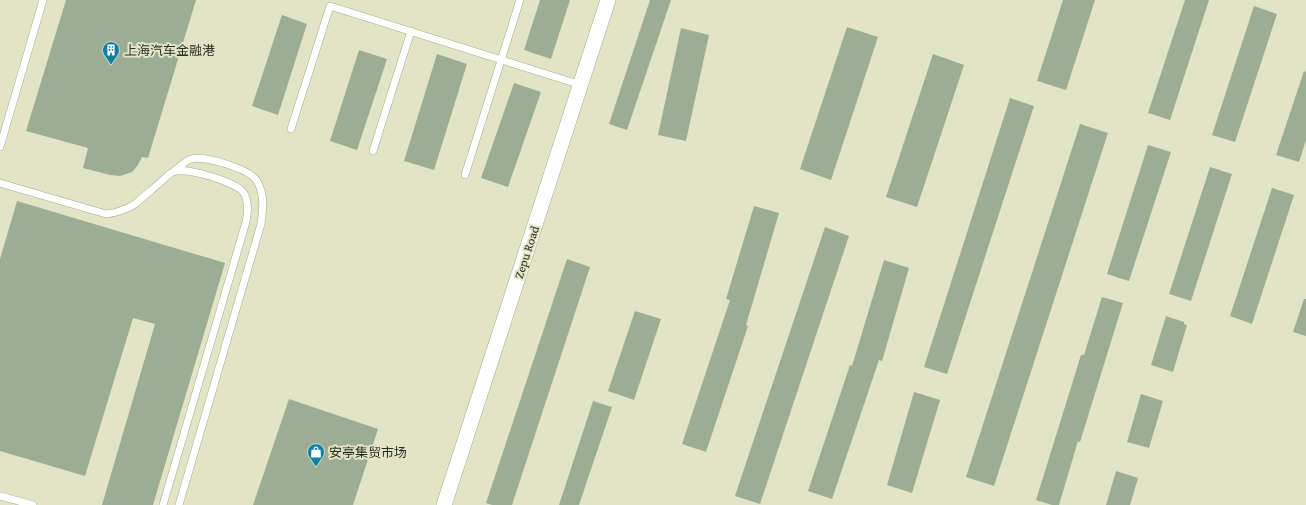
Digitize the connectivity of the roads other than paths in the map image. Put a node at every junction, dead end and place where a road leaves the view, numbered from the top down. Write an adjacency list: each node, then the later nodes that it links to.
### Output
1 (43, 0): 8 (lane)
2 (520, 0): 5 (lane)
3 (608, 0): 6 (street, Zepu Road)
4 (411, 31): 5 (lane); 7 (lane); 9 (lane)
5 (501, 60): 6 (lane); 11 (lane)
6 (581, 85): 17 (street, Zepu Road)
7 (291, 130)
8 (0, 147)
9 (373, 151)
10 (173, 172): 12 (lane); 15 (lane); 16 (lane)
11 (465, 174)
12 (0, 183)
13 (0, 496): 14 (lane)
14 (33, 505)
15 (163, 505)
16 (179, 505)
17 (444, 505)

